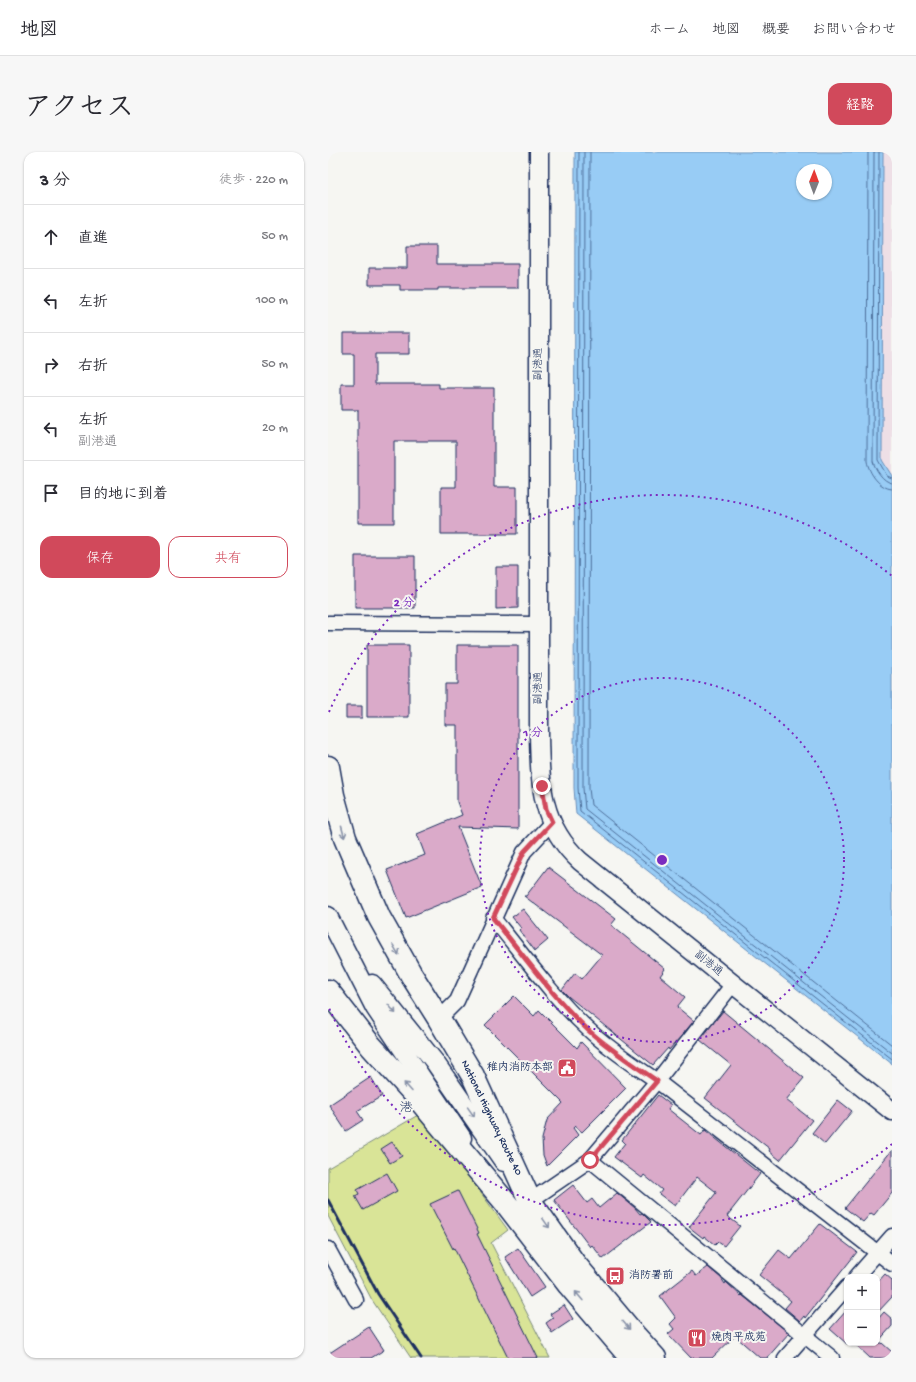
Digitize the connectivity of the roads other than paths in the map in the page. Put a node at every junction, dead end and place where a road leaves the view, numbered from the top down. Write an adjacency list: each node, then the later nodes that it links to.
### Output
1 (539, 152): 3 (street, 副港通)
2 (328, 623): 3 (street)
3 (540, 624): 5 (street, 副港通)
4 (328, 767): 11 (highway, National Highway Route 40, one-way to 11)
5 (552, 822): 7 (street); 9 (street, 副港通)
6 (328, 916): 8 (street)
7 (493, 918): 11 (street); 12 (street)
8 (349, 957): 15 (street, one-way to 15); 16 (street)
9 (733, 984): 12 (street); 13 (street, 副港通)
10 (328, 990): 16 (highway, one-way to 10)
11 (439, 1019): 15 (highway, National Highway Route 40)
12 (657, 1081): 14 (street); 19 (street)
13 (892, 1111)
14 (590, 1160): 15 (street); 24 (street)
15 (530, 1201): 26 (highway, National Highway Route 40, one-way to 26)
16 (505, 1202): 25 (highway, one-way to 16)
17 (892, 1236): 19 (street)
18 (328, 1249): 23 (street)
19 (878, 1252): 20 (street); 21 (street)
20 (892, 1264)
21 (859, 1274)
22 (844, 1290): 24 (street)
23 (356, 1300)
24 (805, 1335): 27 (street); 28 (street)
25 (631, 1358)
26 (655, 1358)
27 (784, 1358)
28 (832, 1358)

